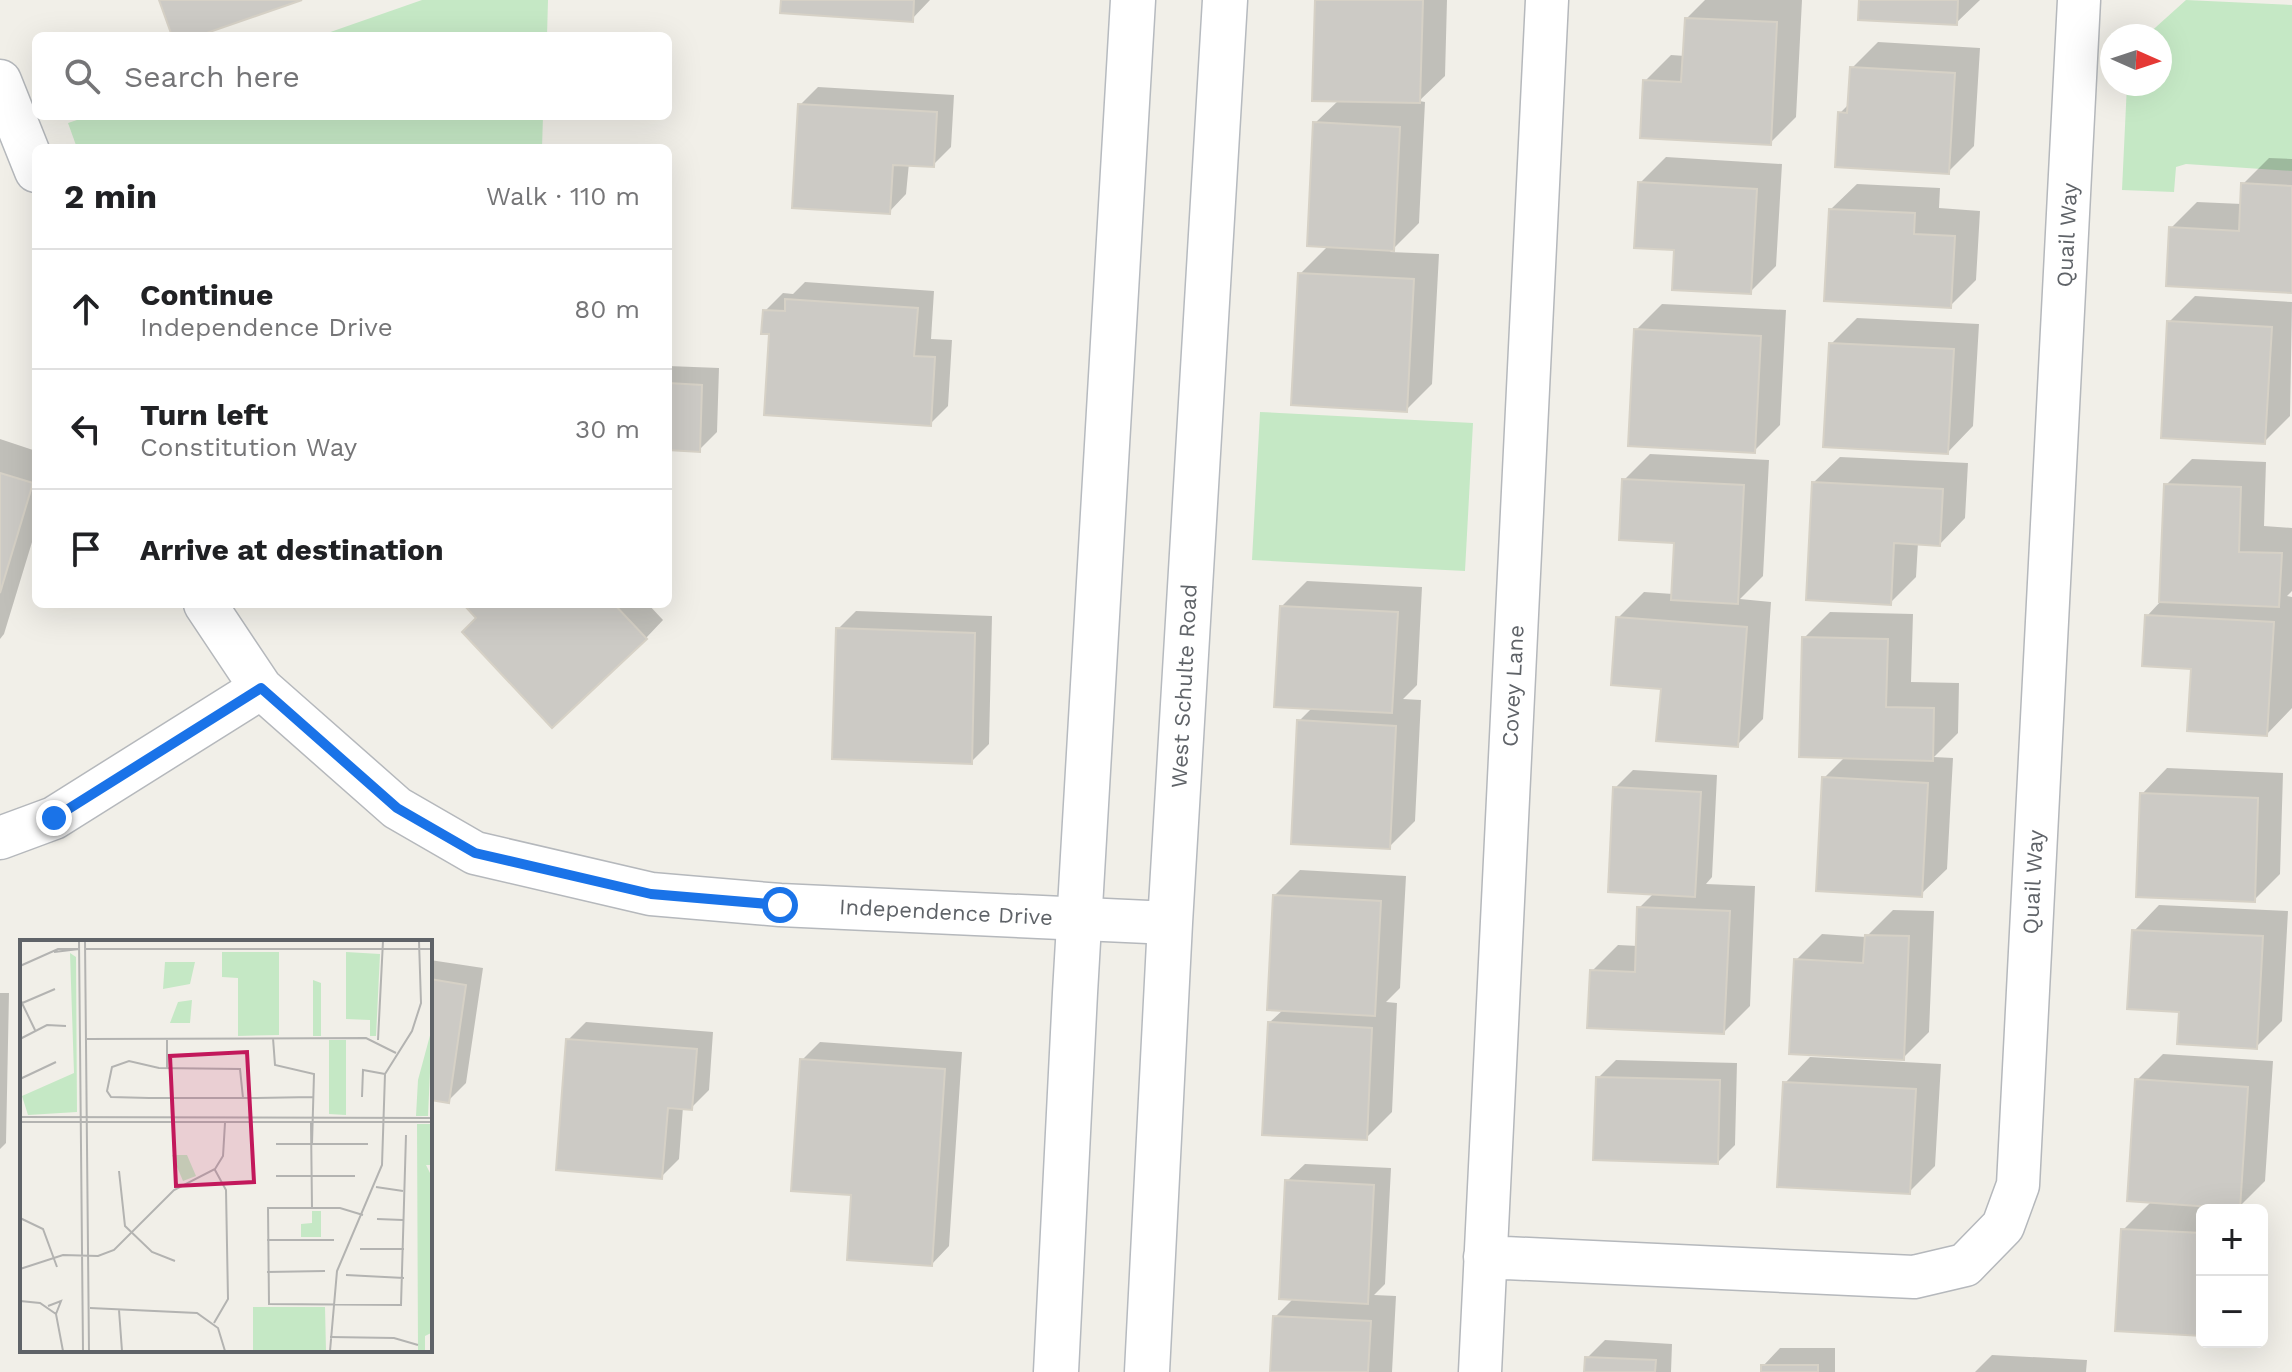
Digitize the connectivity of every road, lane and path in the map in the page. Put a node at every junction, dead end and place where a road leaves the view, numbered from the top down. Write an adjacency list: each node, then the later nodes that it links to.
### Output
1 (1133, 0): 10 (main road)
2 (1225, 0): 11 (main road, West Schulte Road)
3 (1547, 0): 12 (street, Covey Lane)
4 (2079, 0): 12 (street, Quail Way)
5 (0, 81): 6 (street)
6 (32, 161)
7 (208, 608): 8 (street, Independence Drive)
8 (261, 688): 9 (street); 10 (street, Independence Drive)
9 (0, 838)
10 (1079, 918): 11 (street, Independence Drive); 13 (main road)
11 (1170, 923): 14 (main road, West Schulte Road)
12 (1485, 1257): 15 (street, Covey Lane)
13 (1056, 1372)
14 (1147, 1372)
15 (1480, 1372)

